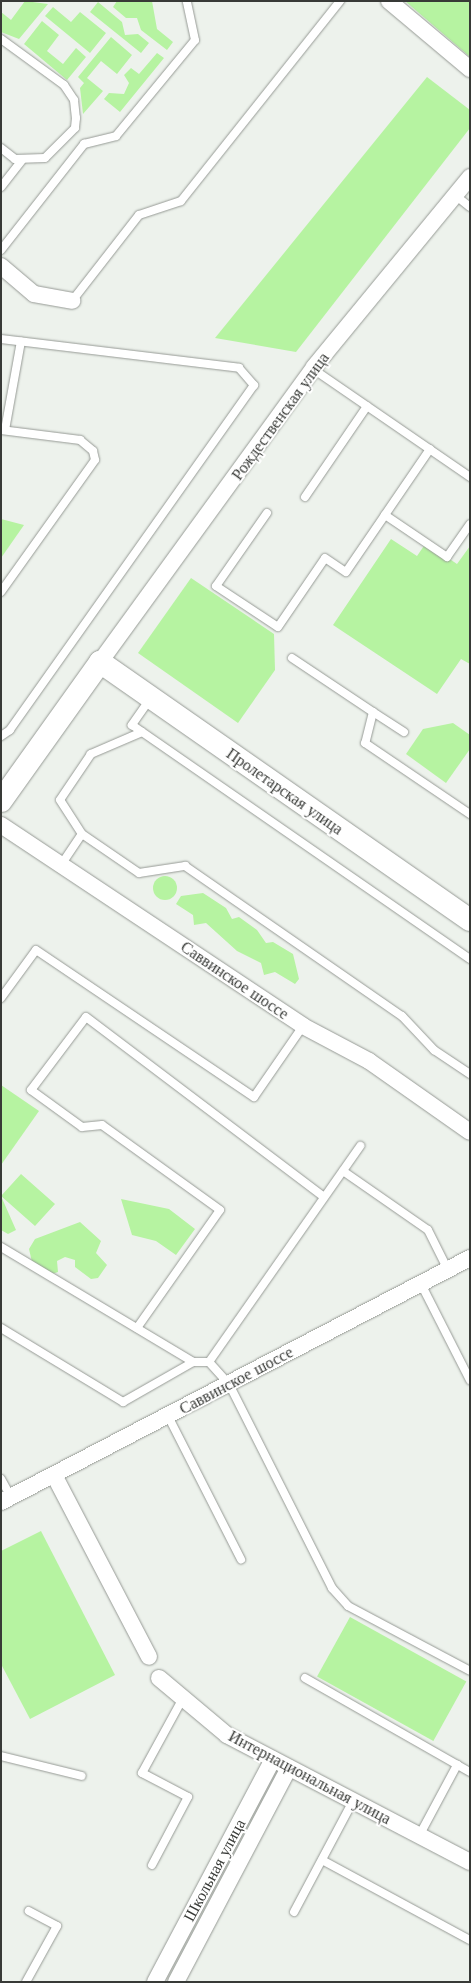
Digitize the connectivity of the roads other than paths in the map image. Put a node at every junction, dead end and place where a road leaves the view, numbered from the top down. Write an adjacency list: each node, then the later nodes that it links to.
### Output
1 (187, 1): 12 (lane)
2 (340, 1): 14 (lane)
3 (389, 1): 5 (street)
4 (1, 39): 7 (lane)
5 (470, 69)
6 (1, 148): 7 (lane)
7 (22, 160): 9 (lane)
8 (470, 177): 10 (street, Рождественская улица)
9 (1, 187)
10 (455, 195): 11 (lane); 17 (street, Рождественская улица)
11 (470, 207)
12 (1, 250)
13 (1, 266): 14 (street)
14 (72, 301)
15 (1, 339): 16 (lane)
16 (21, 341): 19 (lane); 33 (lane)
17 (313, 370): 18 (lane); 28 (street, Рождественская улица)
18 (366, 406): 20 (lane); 22 (lane)
19 (3, 430): 26 (lane)
20 (430, 450): 21 (lane); 24 (lane)
21 (470, 477)
22 (305, 497)
23 (267, 513): 24 (lane)
24 (385, 514): 25 (lane)
25 (470, 524)
26 (1, 592)
27 (292, 658): 30 (lane)
28 (100, 662): 29 (main road, Пролетарская улица); 34 (main road)
29 (151, 697): 31 (lane); 39 (main road, Пролетарская улица)
30 (373, 712): 32 (lane); 35 (lane)
31 (142, 732): 37 (lane); 40 (lane)
32 (404, 732)
33 (1, 736)
34 (1, 801)
35 (470, 814)
36 (1, 825): 38 (street, Саввинское шоссе)
37 (82, 834): 38 (lane); 43 (lane)
38 (61, 865): 42 (street, Саввинское шоссе)
39 (470, 920)
40 (470, 959)
41 (1, 998): 42 (lane)
42 (303, 1026): 44 (street, Саввинское шоссе)
43 (470, 1074)
44 (470, 1132)
45 (360, 1146): 46 (lane)
46 (343, 1171): 47 (lane); 50 (lane)
47 (324, 1197): 53 (lane); 55 (lane)
48 (1, 1247): 53 (lane)
49 (470, 1258): 50 (street, Саввинское шоссе)
50 (448, 1270): 51 (street, Саввинское шоссе)
51 (421, 1284): 56 (lane); 57 (street, Саввинское шоссе)
52 (1, 1328): 54 (lane)
53 (138, 1328): 54 (lane)
54 (194, 1362): 55 (lane)
55 (209, 1362): 57 (lane)
56 (470, 1380)
57 (229, 1384): 58 (street, Саввинское шоссе); 64 (lane)
58 (168, 1416): 59 (street, Саввинское шоссе); 62 (lane)
59 (54, 1475): 61 (street, Саввинское шоссе); 63 (street)
60 (1, 1479): 61 (lane)
61 (6, 1500)
62 (242, 1559)
63 (149, 1657)
64 (470, 1671)
65 (159, 1678): 67 (street, Интернациональная улица)
66 (305, 1678): 70 (lane)
67 (183, 1698): 69 (street, Интернациональная улица); 78 (lane)
68 (1, 1756): 73 (lane)
69 (273, 1759): 71 (street, Интернациональная улица); 83 (street, Школьная улица)
70 (457, 1765): 72 (lane); 75 (lane)
71 (289, 1768): 74 (street, Интернациональная улица); 84 (street, Школьная улица)
72 (470, 1772)
73 (82, 1776)
74 (353, 1801): 75 (street, Интернациональная улица); 76 (lane)
75 (419, 1836): 77 (street, Интернациональная улица)
76 (322, 1860): 80 (lane); 81 (lane)
77 (470, 1862)
78 (152, 1865)
79 (29, 1911): 82 (lane)
80 (294, 1912)
81 (470, 1940)
82 (26, 1982)
83 (155, 1982)
84 (176, 1982)

